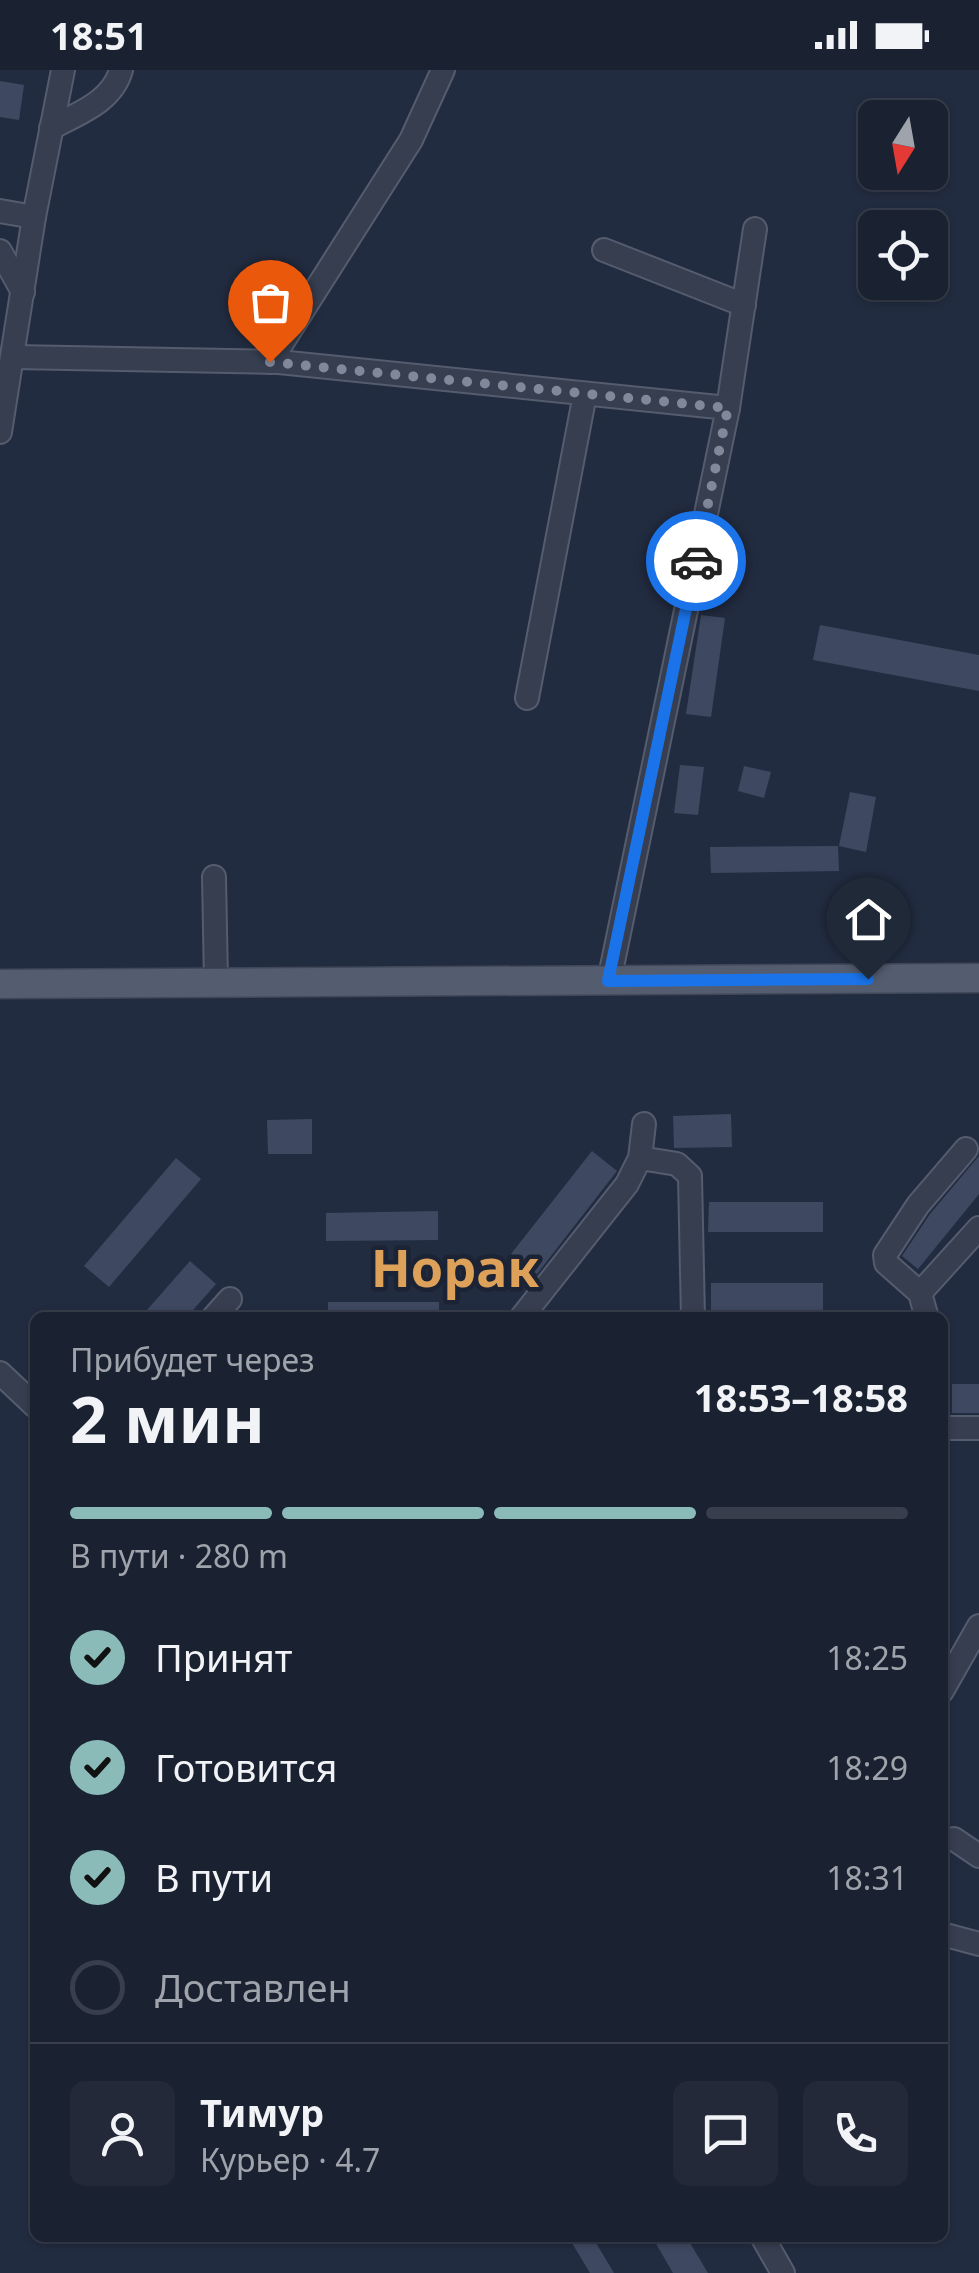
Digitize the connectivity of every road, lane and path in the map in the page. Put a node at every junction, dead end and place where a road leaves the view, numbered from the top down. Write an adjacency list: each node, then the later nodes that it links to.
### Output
1 (63, 70): 4 (street)
2 (121, 70): 4 (street)
3 (443, 70): 13 (street)
4 (52, 128): 6 (street)
5 (0, 211): 6 (street)
6 (34, 216): 10 (street)
7 (756, 229): 11 (street)
8 (604, 250): 11 (street)
9 (0, 251): 10 (street)
10 (23, 292): 12 (street)
11 (744, 305): 15 (street)
12 (14, 357): 13 (street); 16 (street)
13 (270, 362): 14 (street)
14 (584, 394): 15 (street); 17 (street)
15 (728, 408): 20 (street)
16 (0, 432)
17 (527, 698)
18 (214, 876): 21 (street)
19 (979, 978): 20 (main road)
20 (608, 981): 21 (main road)
21 (216, 982): 22 (main road)
22 (0, 984)
23 (644, 1124): 25 (street)
24 (966, 1149): 27 (street)
25 (640, 1158): 30 (street); 31 (street)
26 (979, 1228): 27 (street)
27 (920, 1292): 32 (street)
28 (230, 1299): 29 (street)
29 (218, 1312)
30 (526, 1312)
31 (692, 1312)
32 (925, 1312)
33 (0, 1374): 34 (street)
34 (30, 1401)
35 (948, 1428): 36 (street)
36 (979, 1428)
37 (979, 1626): 38 (street)
38 (948, 1681)
39 (954, 1839): 40 (street)
40 (979, 1856)
41 (948, 1936): 42 (street)
42 (979, 1944)
43 (766, 2242): 44 (street)
44 (783, 2273)

